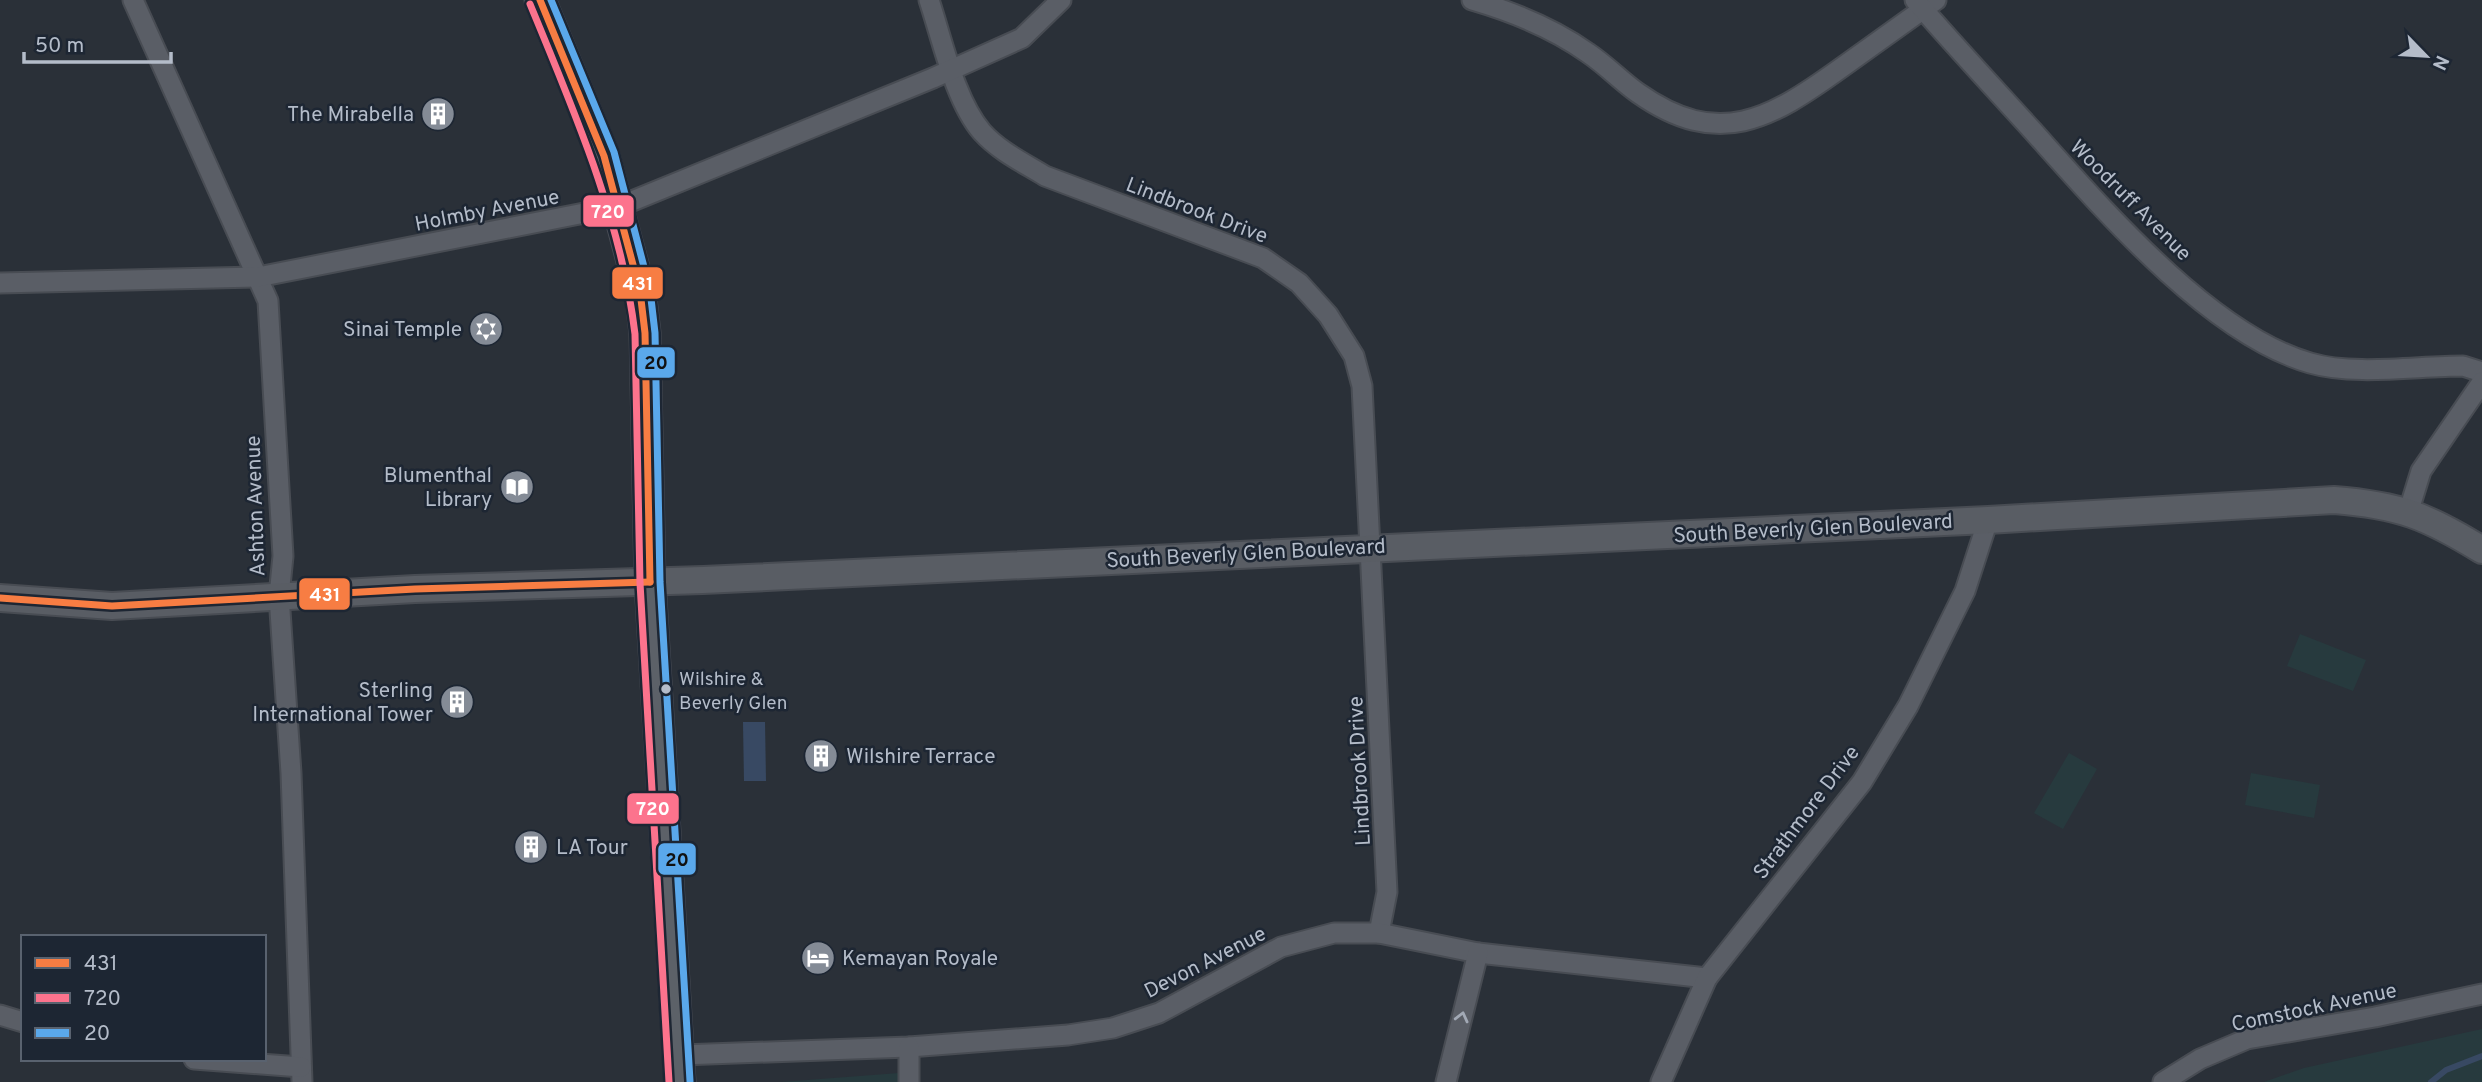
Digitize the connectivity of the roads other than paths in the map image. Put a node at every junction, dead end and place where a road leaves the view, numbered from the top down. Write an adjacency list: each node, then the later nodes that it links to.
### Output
1 (133, 0): 9 (street, Ashton Avenue)
2 (540, 0): 8 (main road)
3 (929, 0): 7 (street, Lindbrook Drive)
4 (1061, 0): 7 (street, Holmby Avenue)
5 (1472, 0): 6 (street)
6 (1925, 3): 11 (street, Woodruff Avenue)
7 (952, 68): 8 (street, Holmby Avenue); 15 (street, Lindbrook Drive)
8 (620, 206): 9 (street, Holmby Avenue); 17 (main road)
9 (258, 277): 10 (street, Holmby Avenue); 18 (street, Ashton Avenue)
10 (0, 284)
11 (2482, 372)
12 (2482, 382): 13 (street)
13 (2409, 510): 14 (main road, South Beverly Glen Boulevard); 16 (main road, South Beverly Glen Boulevard)
14 (1988, 520): 15 (main road, South Beverly Glen Boulevard); 22 (street, Strathmore Drive)
15 (1371, 547): 17 (main road, South Beverly Glen Boulevard); 20 (street, Lindbrook Drive)
16 (2482, 550)
17 (650, 582): 18 (main road, South Beverly Glen Boulevard); 28 (main road)
18 (279, 596): 19 (main road, South Beverly Glen Boulevard); 29 (street, Ashton Avenue)
19 (0, 598)
20 (1379, 933): 21 (street, Devon Avenue); 26 (street, Devon Avenue)
21 (1478, 953): 22 (street, Devon Avenue); 31 (street, one-way to 21)
22 (1707, 978): 32 (street, Strathmore Drive)
23 (2482, 994): 33 (street, Comstock Avenue)
24 (0, 1015): 25 (street)
25 (21, 1021)
26 (909, 1047): 28 (street, Devon Avenue); 30 (street)
27 (208, 1061): 29 (street)
28 (680, 1069)
29 (302, 1075)
30 (909, 1082)
31 (1446, 1082)
32 (1661, 1082)
33 (2163, 1082)

